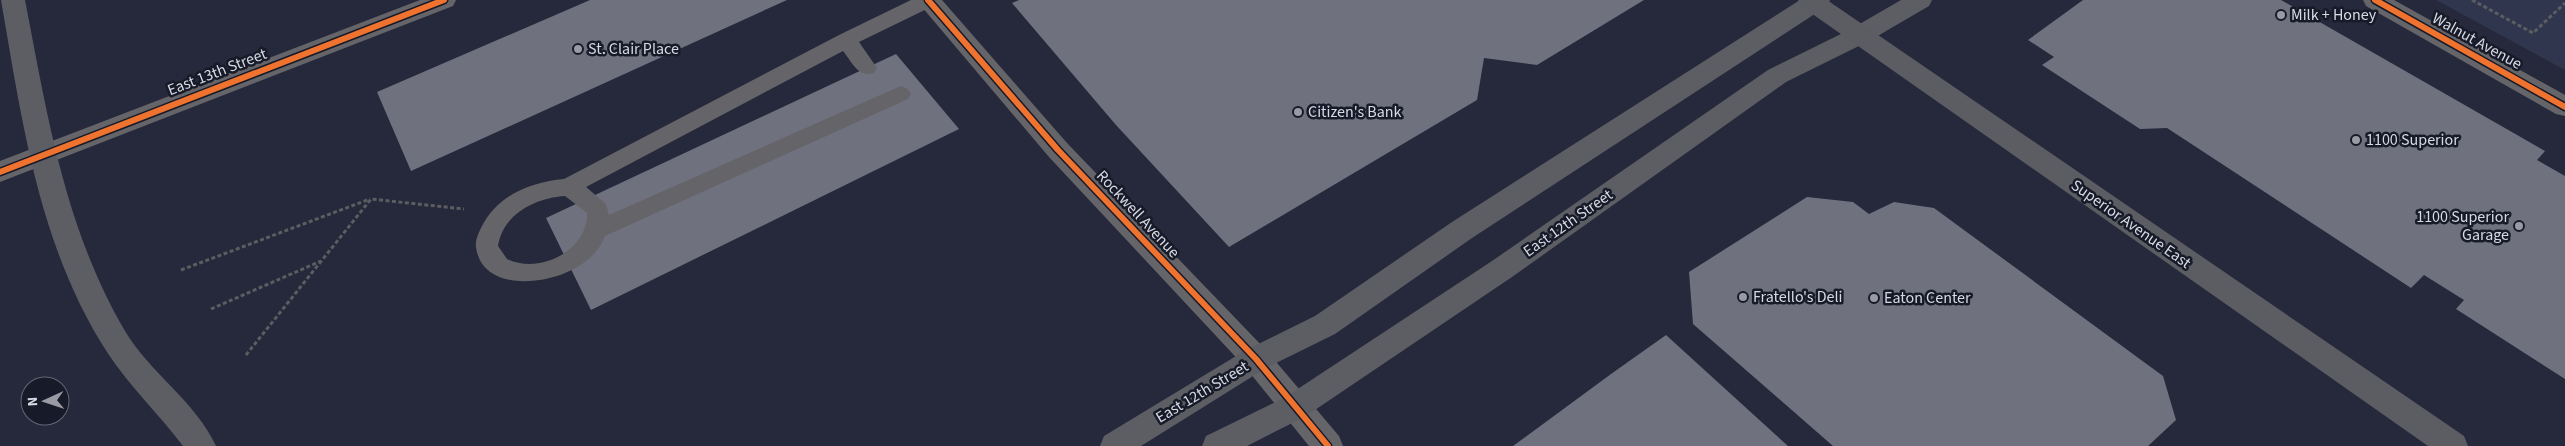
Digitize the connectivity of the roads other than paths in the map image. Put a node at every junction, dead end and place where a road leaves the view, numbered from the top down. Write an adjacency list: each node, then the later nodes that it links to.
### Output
1 (13, 0): 12 (main road)
2 (444, 0): 12 (street, East 13th Street)
3 (928, 0): 8 (lane); 16 (street, Rockwell Avenue)
4 (1920, 0): 7 (main road, East 12th Street)
5 (2375, 0): 11 (street, Walnut Avenue)
6 (1814, 1): 7 (main road, Superior Avenue East); 16 (main road, East 12th Street)
7 (1860, 35): 17 (main road, East 12th Street); 22 (main road, Superior Avenue East)
8 (846, 40): 9 (lane); 14 (lane)
9 (867, 68)
10 (901, 94): 15 (lane)
11 (2565, 106)
12 (42, 154): 13 (street, East 13th Street); 18 (main road)
13 (0, 172)
14 (568, 187): 15 (lane); 15 (lane)
15 (597, 230)
16 (1256, 359): 17 (street, Rockwell Avenue); 19 (main road, East 12th Street)
17 (1296, 407): 20 (main road, East 12th Street); 21 (street, Rockwell Avenue)
18 (201, 446)
19 (1115, 446)
20 (1217, 446)
21 (1328, 446)
22 (2453, 446)

